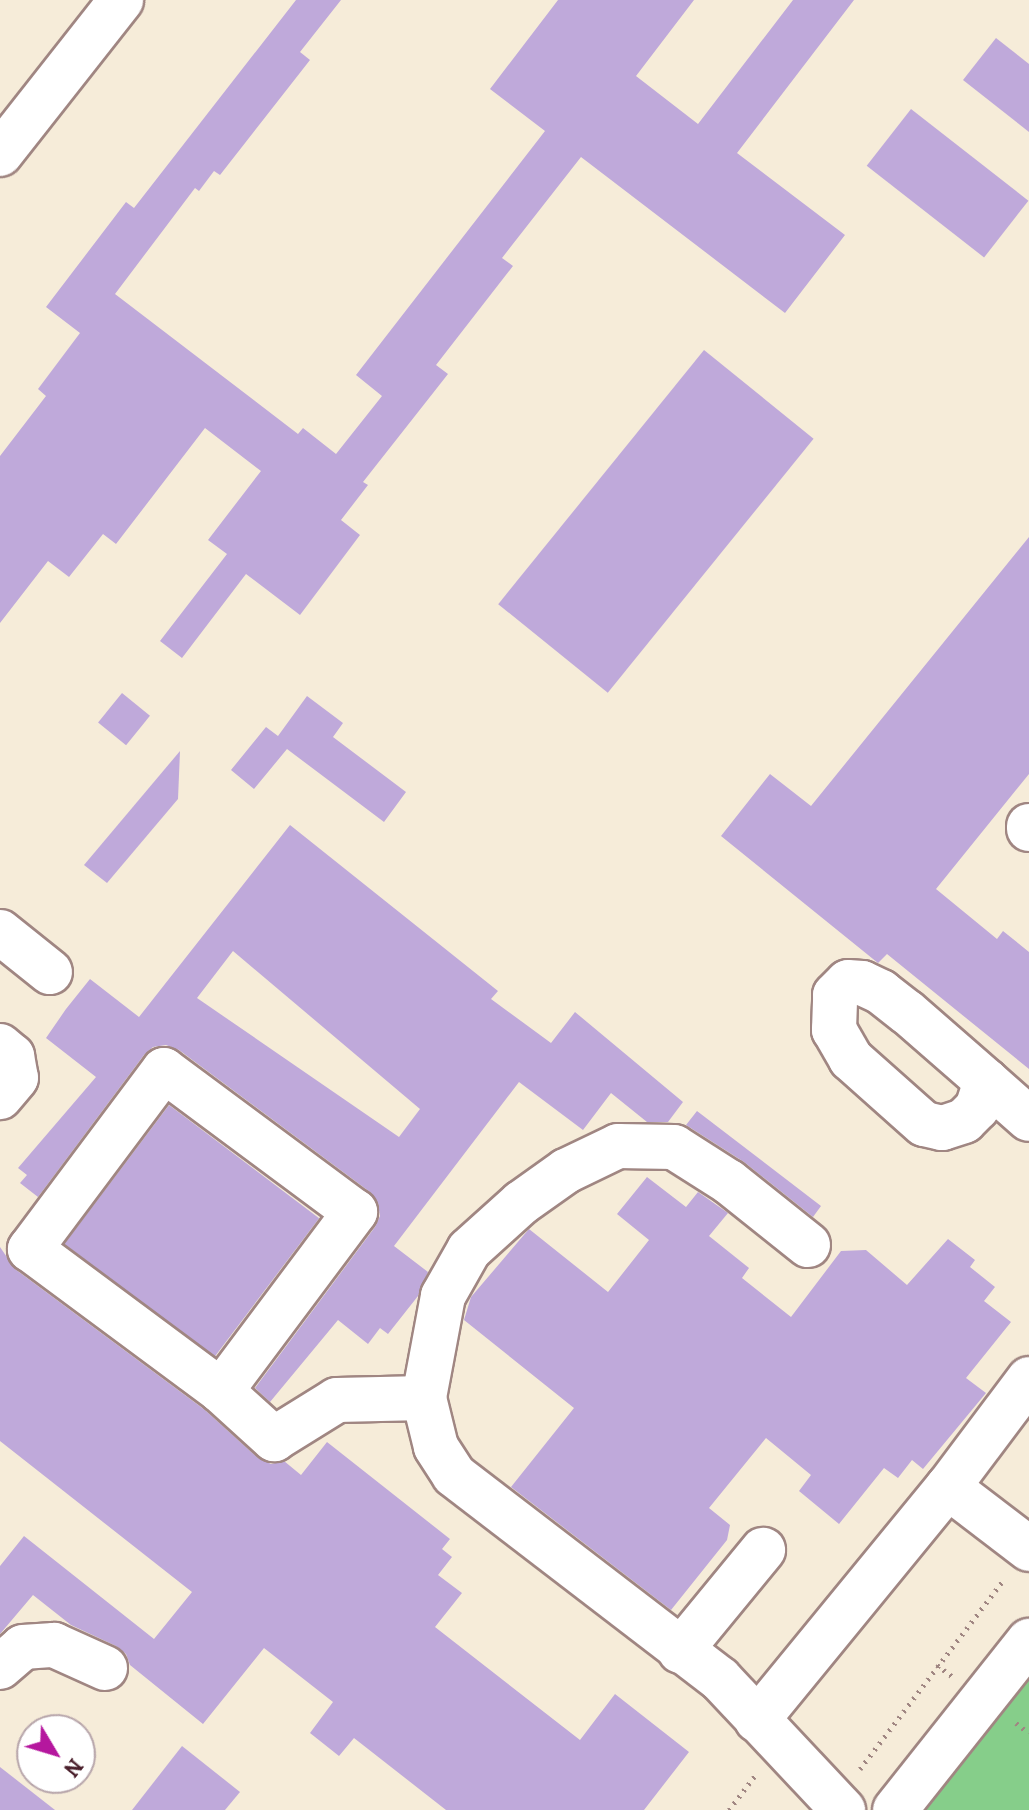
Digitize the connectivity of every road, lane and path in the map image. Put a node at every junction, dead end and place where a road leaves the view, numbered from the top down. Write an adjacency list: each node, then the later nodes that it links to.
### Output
1 (121, 0): 2 (main road)
2 (0, 154)
3 (0, 932): 4 (main road)
4 (50, 972)
5 (0, 1046): 7 (main road)
6 (986, 1081): 8 (main road)
7 (0, 1097)
8 (1029, 1119)
9 (808, 1245): 12 (main road)
10 (1029, 1379): 13 (main road)
11 (221, 1391): 11 (main road); 12 (main road)
12 (424, 1398): 17 (main road)
13 (948, 1487): 14 (main road); 20 (main road)
14 (1029, 1548): 21 (path)
15 (763, 1550): 17 (main road)
16 (1029, 1641): 22 (main road)
17 (680, 1651): 20 (main road)
18 (0, 1667): 19 (main road)
19 (105, 1668)
20 (757, 1720): 21 (main road)
21 (839, 1807)
22 (895, 1810)

